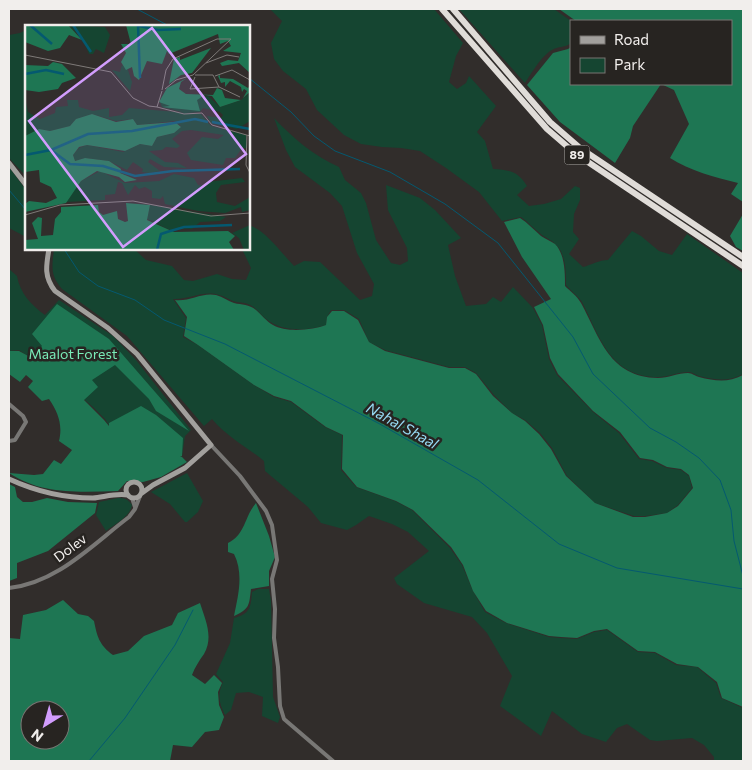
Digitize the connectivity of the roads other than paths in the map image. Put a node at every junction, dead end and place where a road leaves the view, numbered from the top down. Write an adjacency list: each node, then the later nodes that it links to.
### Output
1 (442, 9): 7 (highway, 89)
2 (453, 9): 6 (highway, 89)
3 (9, 163): 4 (main road)
4 (25, 184)
5 (49, 250): 10 (main road)
6 (743, 257)
7 (743, 266)
8 (9, 404): 9 (street)
9 (9, 441)
10 (211, 445): 13 (main road); 20 (street)
11 (9, 479): 16 (main road)
12 (139, 483): 13 (main road); 14 (main road); 15 (main road)
13 (153, 485): 15 (main road)
14 (126, 487): 16 (main road); 17 (main road)
15 (141, 494): 17 (main road); 18 (street)
16 (116, 495): 17 (main road)
17 (130, 496): 18 (street)
18 (135, 509): 19 (street, Dolev)
19 (9, 588)
20 (333, 761)

